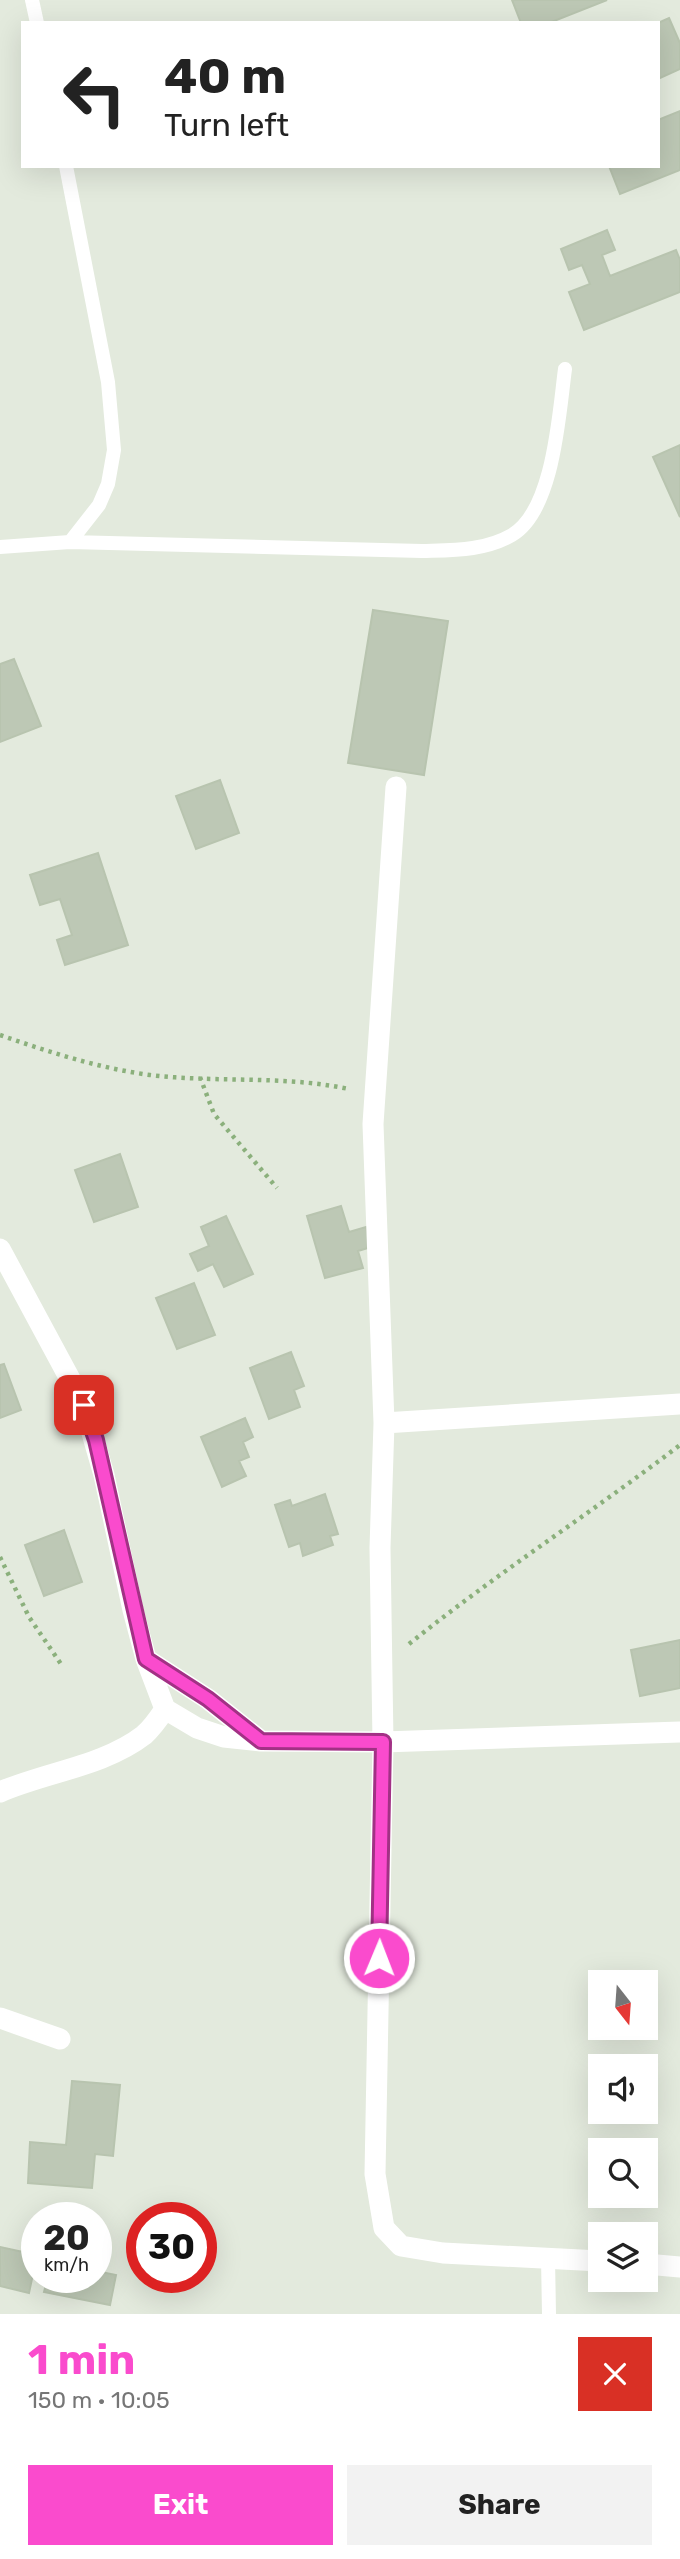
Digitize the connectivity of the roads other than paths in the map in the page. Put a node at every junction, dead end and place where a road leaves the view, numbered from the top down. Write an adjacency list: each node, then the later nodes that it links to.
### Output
1 (33, 0): 2 (lane)
2 (37, 21)
3 (66, 168): 5 (lane)
4 (565, 369): 5 (lane)
5 (70, 542): 6 (lane)
6 (0, 547)
7 (396, 787): 10 (street)
8 (0, 1249): 11 (street)
9 (680, 1404): 10 (street)
10 (384, 1423): 15 (street)
11 (146, 1659): 12 (street); 14 (street)
12 (165, 1709): 14 (street); 16 (street)
13 (680, 1732): 15 (street)
14 (261, 1741): 15 (street)
15 (383, 1742): 19 (street)
16 (0, 1792)
17 (0, 2018): 18 (street)
18 (60, 2039)
19 (548, 2258): 20 (street); 23 (lane)
20 (588, 2260)
21 (658, 2265): 22 (street)
22 (680, 2267)
23 (549, 2314)

